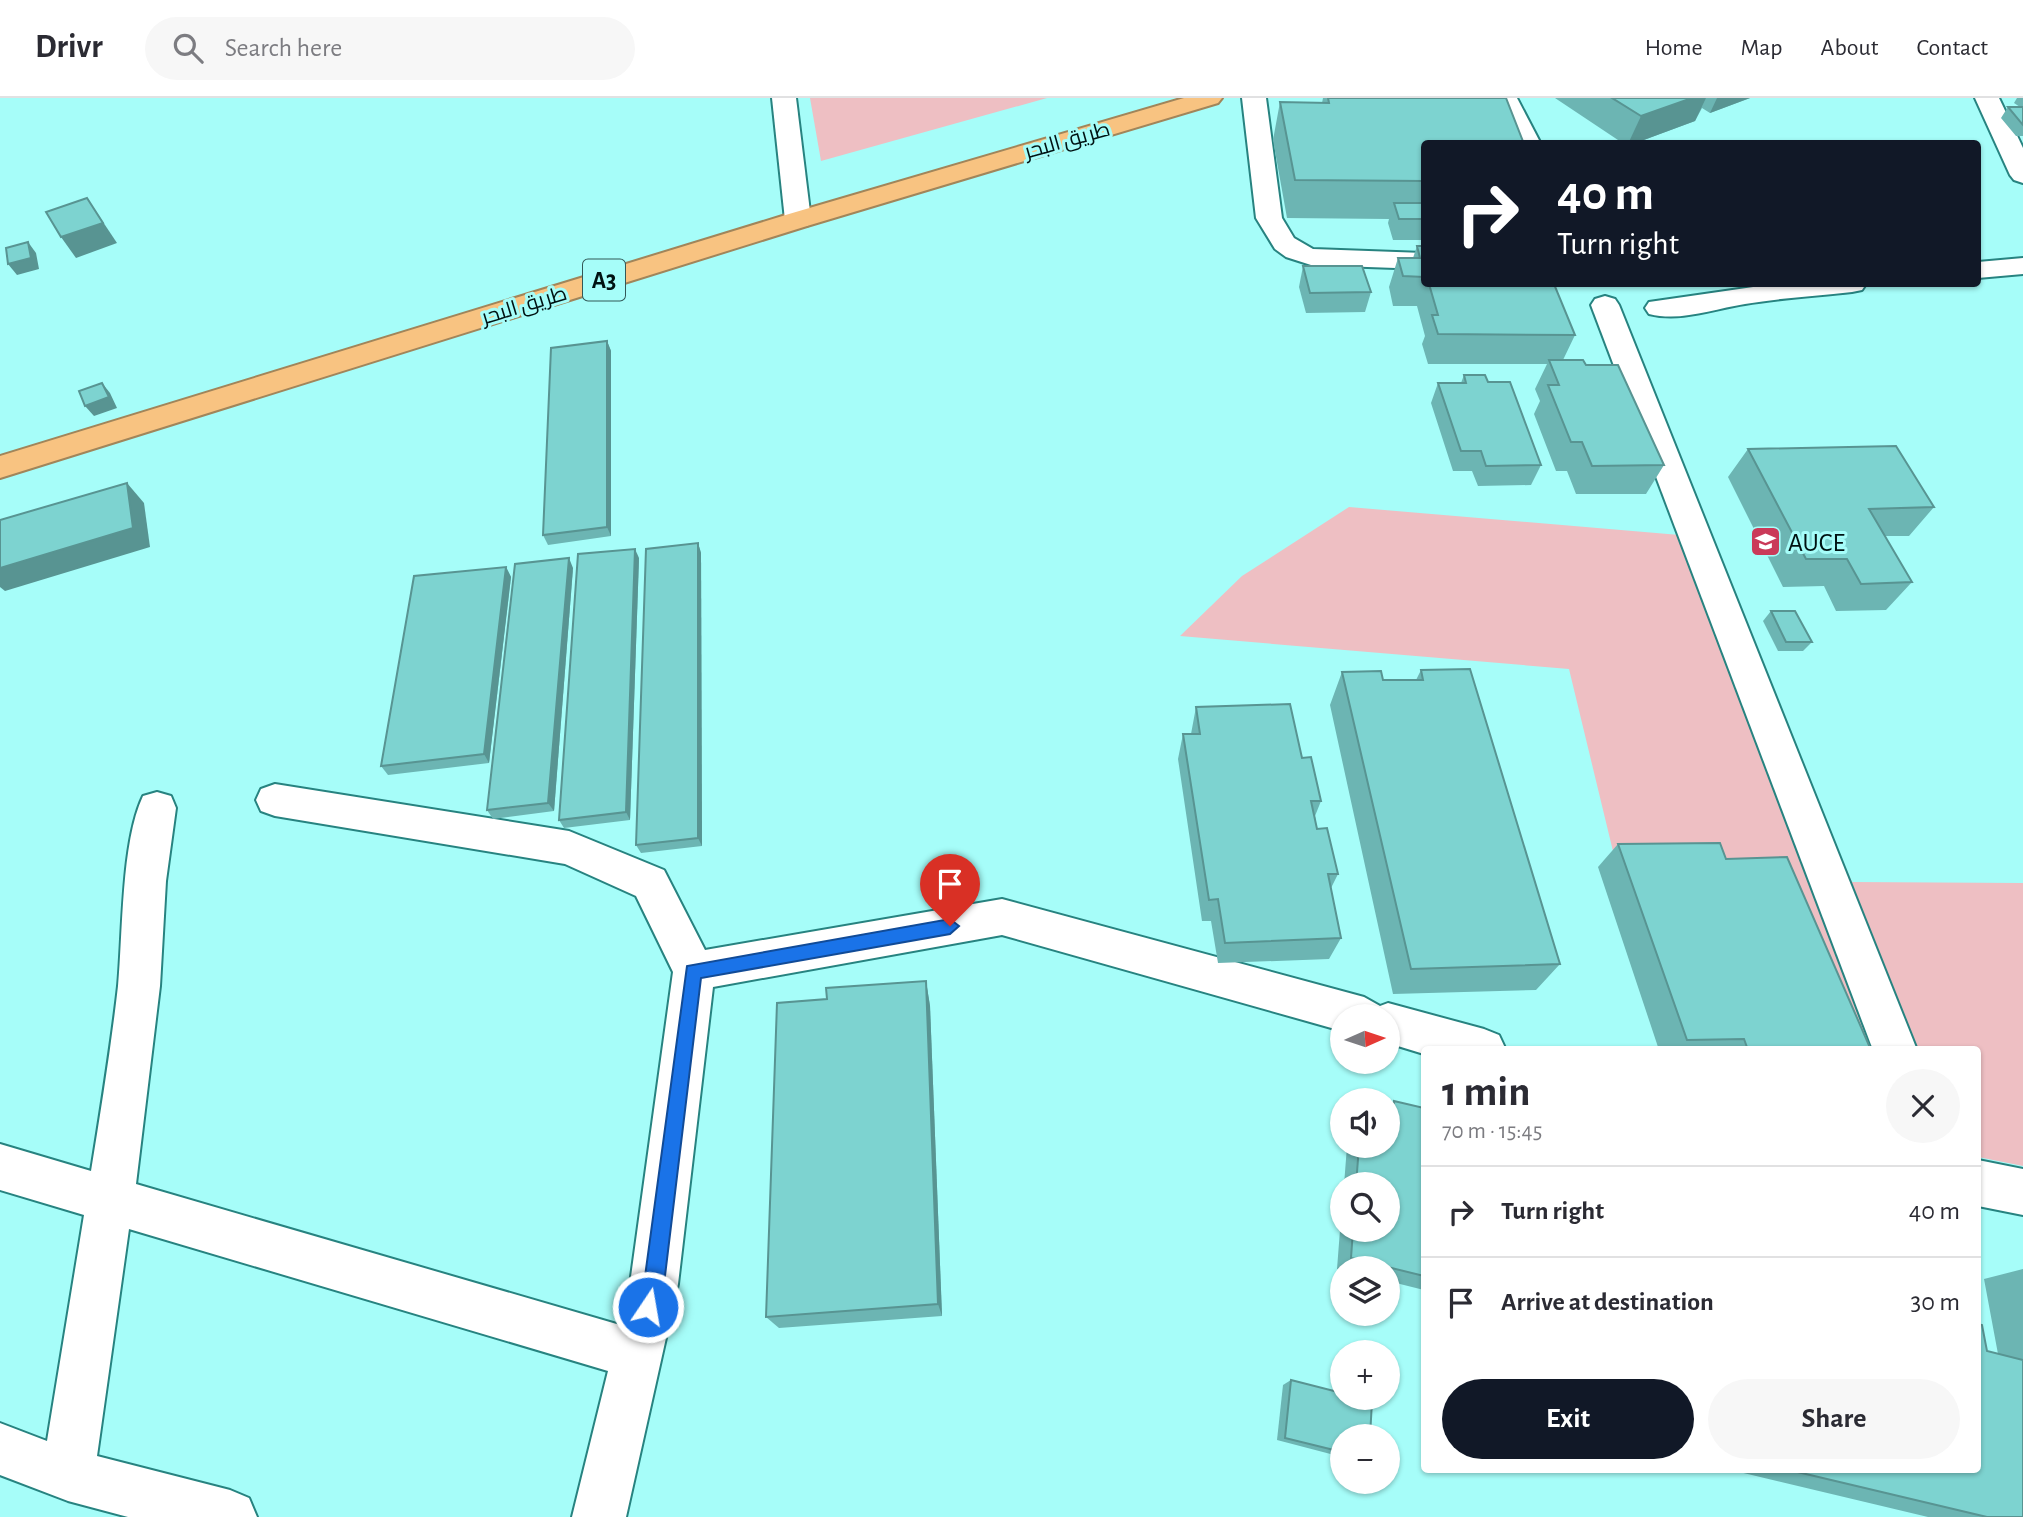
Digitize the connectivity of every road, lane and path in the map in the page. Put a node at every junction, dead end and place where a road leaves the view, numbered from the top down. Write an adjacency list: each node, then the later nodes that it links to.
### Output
1 (783, 98): 8 (street)
2 (1210, 98): 8 (highway, طريق البحر / A3)
3 (1254, 98): 9 (street)
4 (1505, 98): 6 (street)
5 (1987, 98): 7 (street)
6 (1527, 140)
7 (2023, 175)
8 (798, 220): 16 (highway, طريق البحر / A3)
9 (1421, 261)
10 (2023, 265): 11 (street)
11 (1981, 270)
12 (1824, 287): 14 (street)
13 (1599, 290): 14 (street); 15 (street)
14 (1652, 298): 15 (street)
15 (1633, 374): 23 (street)
16 (0, 467)
17 (275, 800): 19 (street)
18 (157, 808): 27 (street)
19 (694, 971): 20 (street); 28 (street)
20 (1330, 1008)
21 (1400, 1026): 22 (street)
22 (1471, 1046)
23 (1893, 1046)
24 (0, 1167): 27 (street)
25 (1981, 1184): 26 (street)
26 (2023, 1192)
27 (111, 1198): 28 (street); 30 (street)
28 (637, 1355): 32 (street)
29 (0, 1450): 30 (street)
30 (68, 1475): 31 (street)
31 (230, 1517)
32 (599, 1517)

